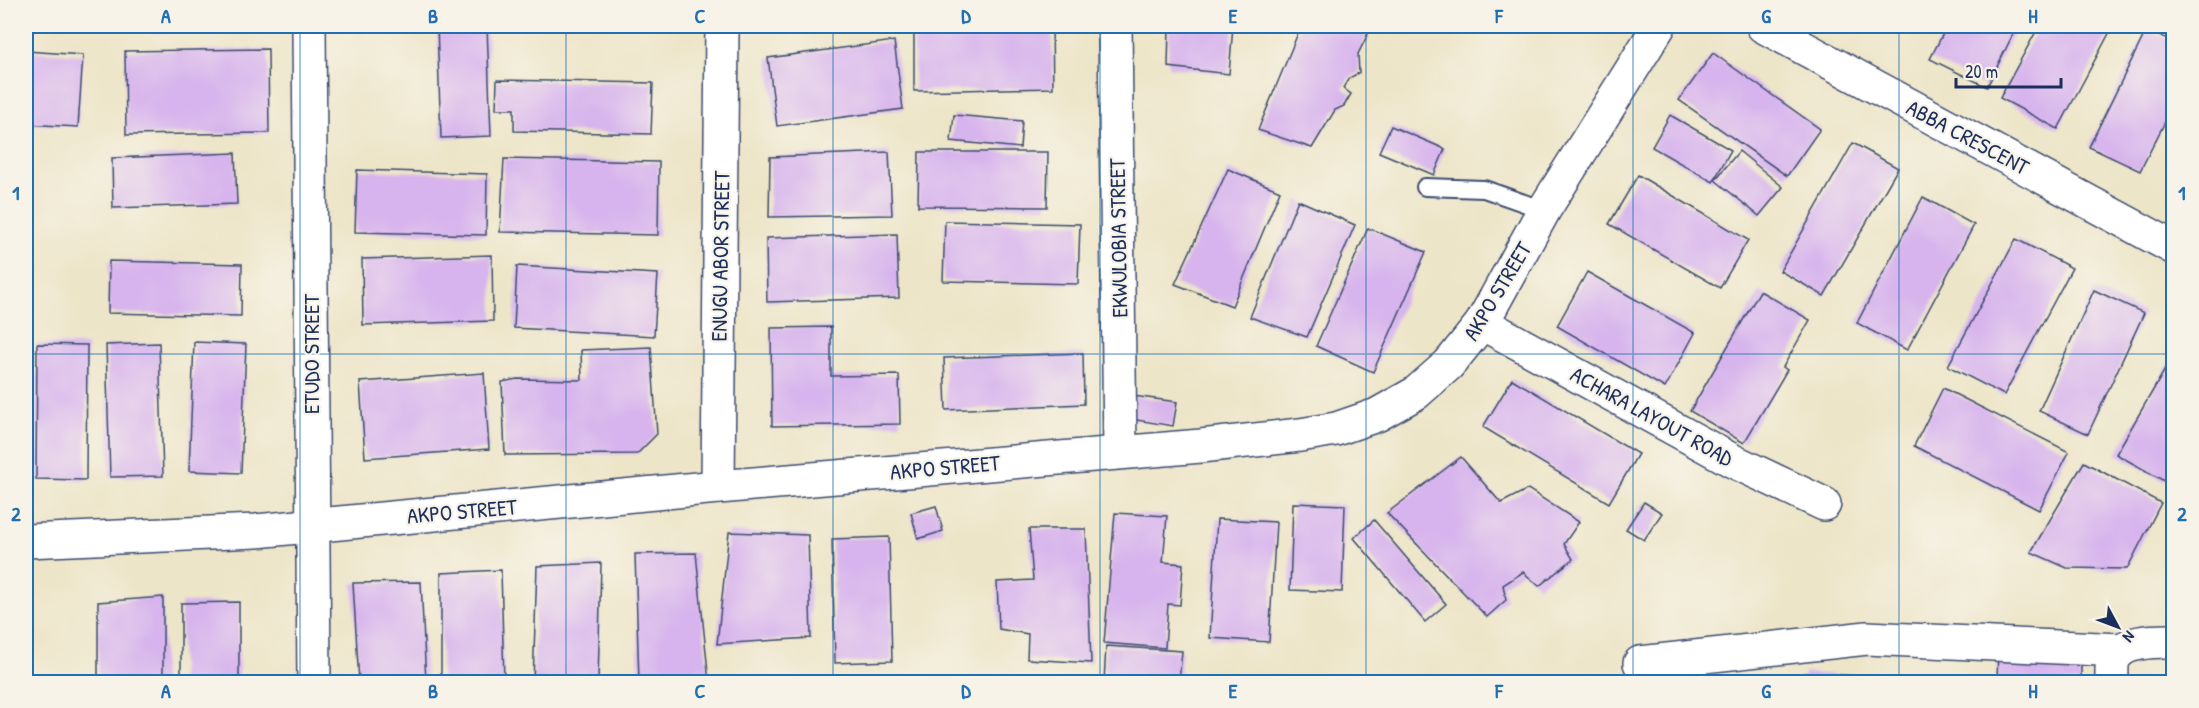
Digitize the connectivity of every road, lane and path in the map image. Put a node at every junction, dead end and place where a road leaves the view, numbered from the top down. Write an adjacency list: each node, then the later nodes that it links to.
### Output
1 (309, 26): 13 (street, ETUDO STREET)
2 (722, 26): 11 (street, ENUGU ABOR STREET)
3 (1115, 26): 10 (street, EKWULOBIA STREET)
4 (1659, 26): 7 (street, AKPO STREET)
5 (1763, 26): 8 (street, ABBA CRESCENT)
6 (1425, 187): 7 (lane)
7 (1544, 210): 9 (street, AKPO STREET)
8 (2174, 248)
9 (1482, 323): 10 (street, AKPO STREET); 12 (street, ACHARA LAYOUT ROAD)
10 (1120, 451): 11 (street, AKPO STREET)
11 (718, 487): 13 (street, AKPO STREET)
12 (1824, 504)
13 (312, 526): 14 (street, AKPO STREET); 18 (street, ETUDO STREET)
14 (26, 542)
15 (2174, 641): 16 (street)
16 (2121, 650): 17 (street); 19 (street)
17 (1640, 663)
18 (314, 682)
19 (2112, 682)

